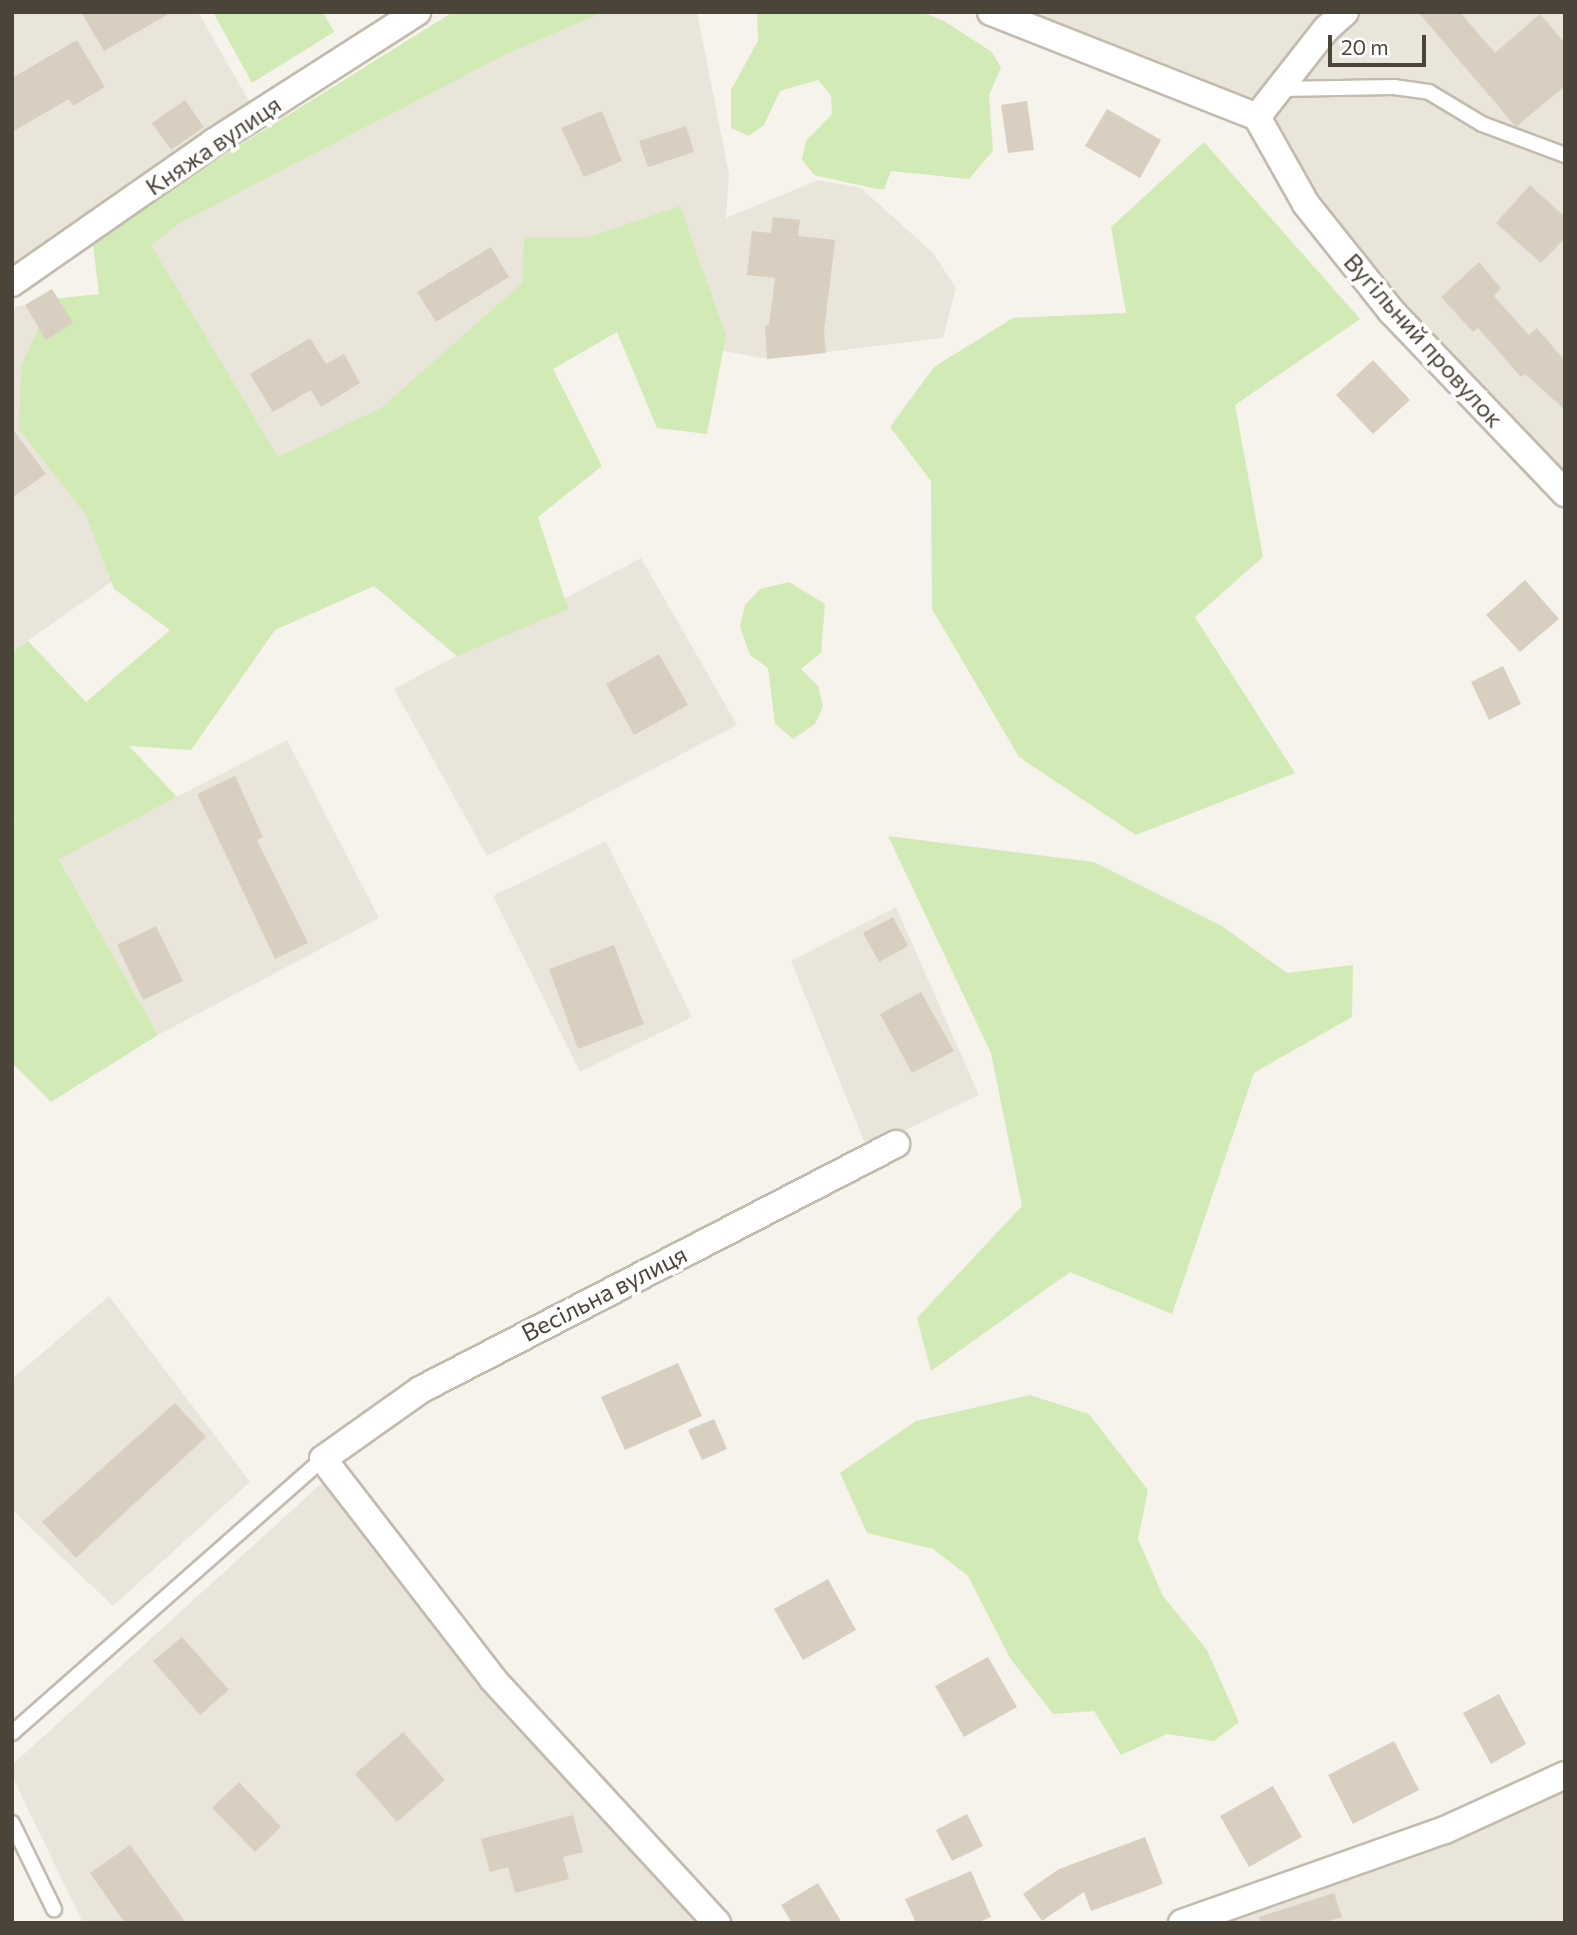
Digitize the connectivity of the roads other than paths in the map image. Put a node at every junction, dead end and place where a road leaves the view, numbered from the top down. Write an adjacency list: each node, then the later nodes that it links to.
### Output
1 (417, 12): 7 (street, Княжа вулиця)
2 (991, 12): 5 (street)
3 (1345, 12): 4 (street)
4 (1281, 89): 5 (street); 6 (lane)
5 (1257, 117): 8 (street, Вугільний провулок)
6 (1565, 155)
7 (12, 284)
8 (1565, 493)
9 (896, 1144): 10 (street, Весільна вулиця)
10 (323, 1459): 11 (lane); 15 (street)
11 (12, 1733)
12 (1565, 1775): 16 (street)
13 (12, 1823): 14 (lane)
14 (54, 1909)
15 (717, 1923)
16 (1182, 1923)

